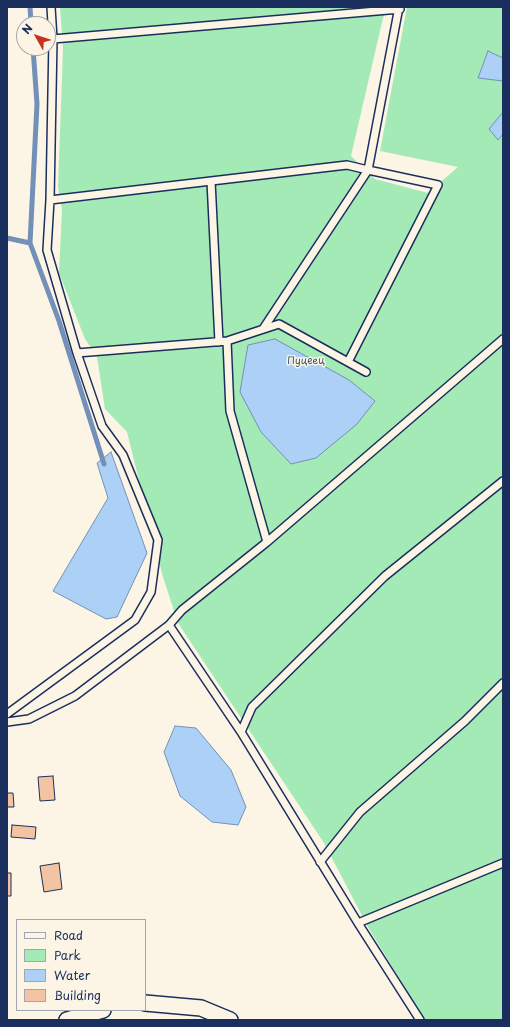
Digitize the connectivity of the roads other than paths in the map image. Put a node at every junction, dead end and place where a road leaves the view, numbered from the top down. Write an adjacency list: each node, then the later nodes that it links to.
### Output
1 (399, 8): 2 (lane); 4 (lane)
2 (56, 39)
3 (53, 56): 6 (lane)
4 (368, 170): 5 (lane); 7 (lane); 12 (lane)
5 (211, 181): 6 (lane); 10 (lane)
6 (50, 200): 11 (lane)
7 (263, 329): 9 (lane); 12 (lane)
8 (503, 339): 15 (lane)
9 (227, 341): 10 (lane); 15 (lane)
10 (219, 342): 11 (lane)
11 (77, 353): 18 (lane)
12 (348, 362): 13 (lane)
13 (366, 372)
14 (503, 481): 20 (lane)
15 (268, 542): 16 (lane)
16 (169, 625): 19 (lane); 20 (lane)
17 (503, 683): 21 (lane)
18 (7, 714)
19 (7, 722)
20 (241, 732): 21 (lane)
21 (320, 862): 23 (lane)
22 (503, 863): 23 (lane)
23 (358, 923): 28 (lane)
24 (146, 1003): 27 (street)
25 (99, 1011): 26 (street)
26 (67, 1020)
27 (230, 1020)
28 (420, 1020)

